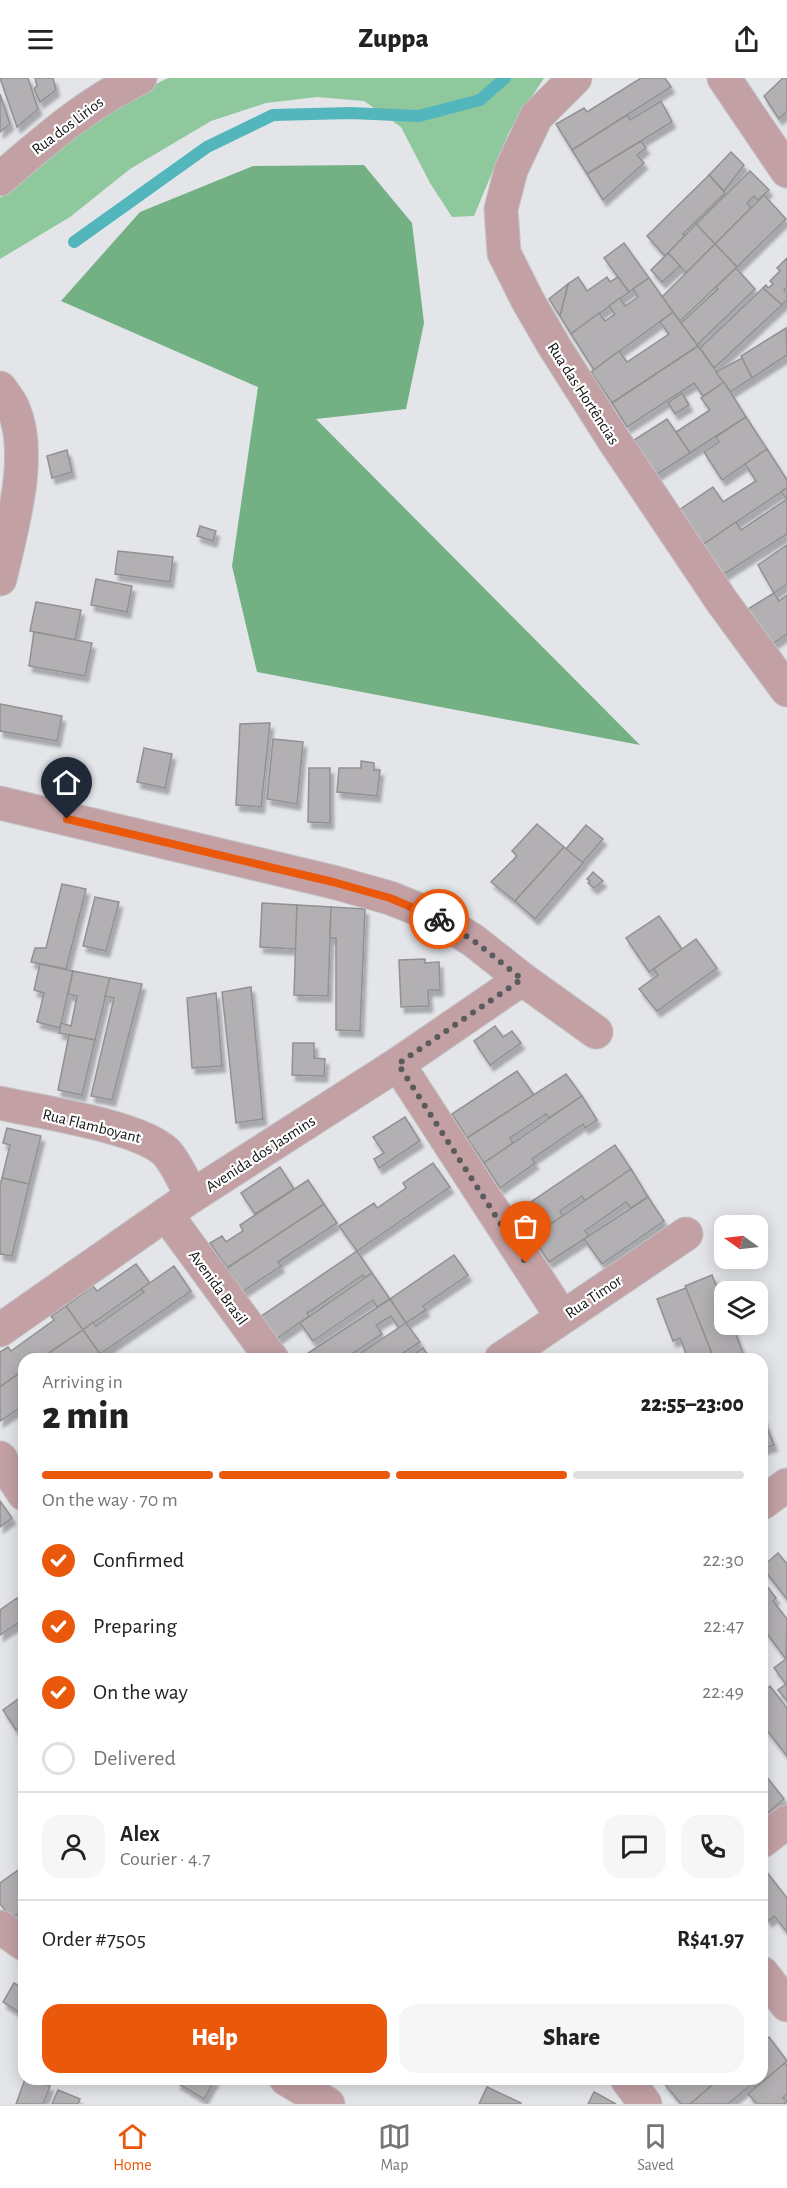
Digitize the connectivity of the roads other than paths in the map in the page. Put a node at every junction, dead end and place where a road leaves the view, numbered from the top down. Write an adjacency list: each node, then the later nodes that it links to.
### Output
1 (140, 78): 5 (street, Rua dos Lirios)
2 (575, 78): 8 (street, Rua das Hortências)
3 (724, 78): 4 (street)
4 (787, 171)
5 (0, 179)
6 (0, 388): 7 (street)
7 (0, 579)
8 (787, 690)
9 (0, 803): 10 (street)
10 (522, 979): 11 (street); 12 (street, Avenida dos Jasmins)
11 (596, 1032)
12 (398, 1064): 14 (street, Avenida dos Jasmins); 17 (street)
13 (0, 1103): 14 (street, Rua Flamboyant)
14 (192, 1196): 15 (street, Avenida dos Jasmins)
15 (166, 1214): 18 (street, Avenida dos Jasmins); 19 (street, Avenida Brasil)
16 (686, 1234): 17 (street, Rua Timor)
17 (562, 1317): 20 (street, Rua Timor)
18 (0, 1330)
19 (268, 1353)
20 (510, 1353)
21 (0, 1458): 22 (street)
22 (18, 1485)
23 (787, 1485): 24 (street)
24 (768, 1499)
25 (787, 1822): 26 (street)
26 (768, 1836)
27 (0, 1927): 28 (street)
28 (18, 1940)
29 (768, 1981): 30 (street)
30 (787, 2006)
31 (296, 2085): 33 (street)
32 (631, 2085): 34 (street)
33 (328, 2104)
34 (645, 2104)

